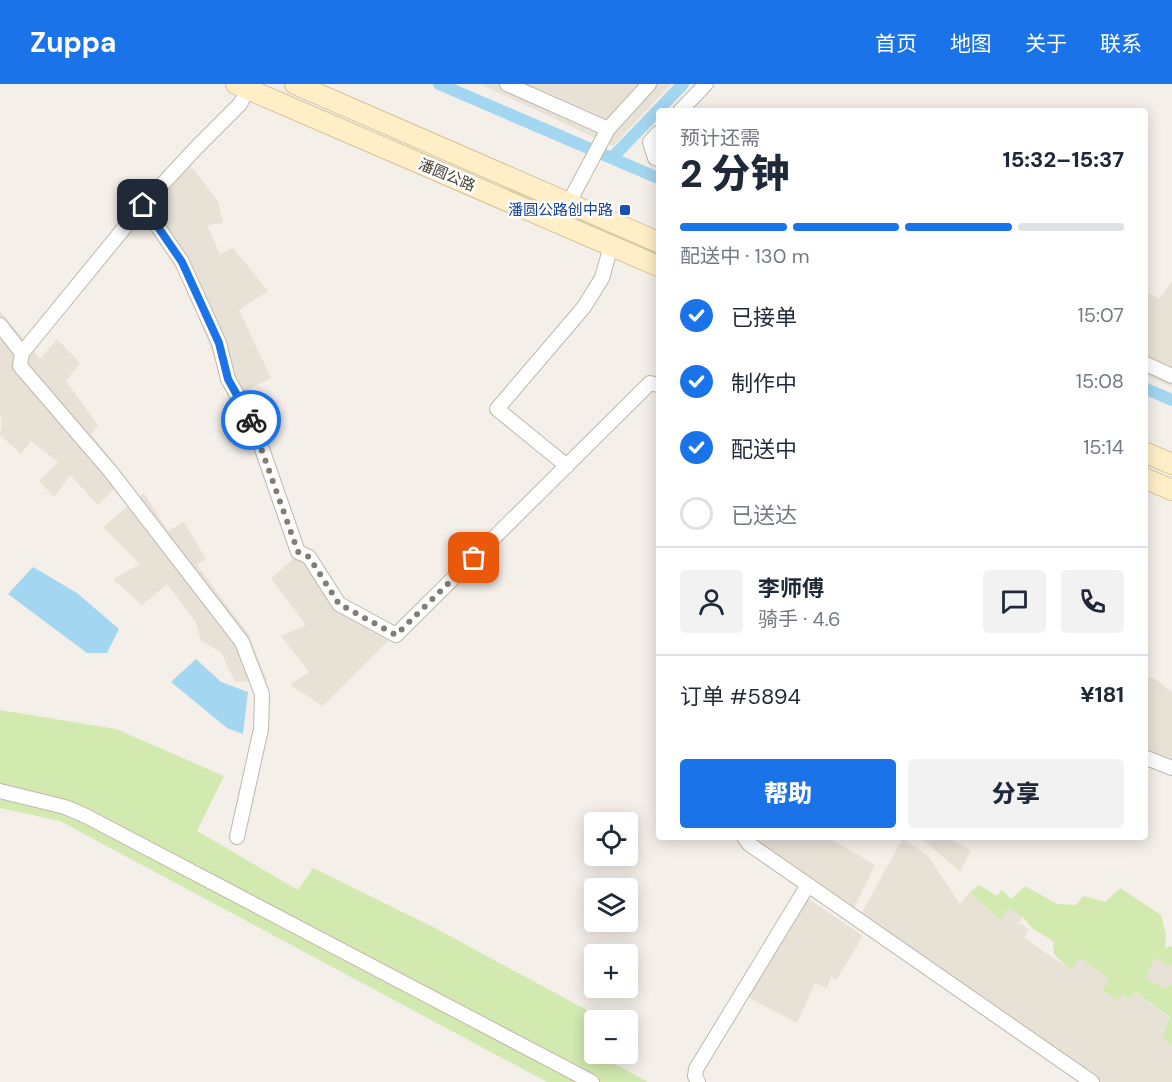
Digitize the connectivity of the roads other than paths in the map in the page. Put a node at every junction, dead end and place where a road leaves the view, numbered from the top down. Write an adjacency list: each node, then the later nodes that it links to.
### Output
1 (295, 84): 10 (main road, 潘圆公路)
2 (507, 84): 7 (street)
3 (649, 84): 7 (street)
4 (706, 84): 6 (street)
5 (242, 87): 11 (street); 12 (main road, 潘圆公路)
6 (683, 108)
7 (608, 129): 10 (street)
8 (656, 135): 9 (street)
9 (656, 158)
10 (568, 202): 12 (street); 13 (main road, 潘圆公路)
11 (143, 205): 17 (street); 23 (street)
12 (558, 223): 14 (main road, 潘圆公路)
13 (656, 241)
14 (611, 246): 15 (main road, 潘圆公路); 23 (street)
15 (656, 265)
16 (0, 325): 17 (street)
17 (21, 352): 29 (street)
18 (1148, 365): 19 (street)
19 (1172, 376)
20 (656, 384): 23 (street)
21 (1148, 454): 22 (main road)
22 (1172, 464)
23 (567, 466)
24 (1148, 480): 25 (main road)
25 (1172, 490)
26 (1148, 759): 27 (street)
27 (1172, 768)
28 (0, 791): 32 (street)
29 (237, 837)
30 (746, 840): 31 (street)
31 (808, 885): 33 (street); 34 (street)
32 (592, 1082)
33 (698, 1082)
34 (1092, 1082)

